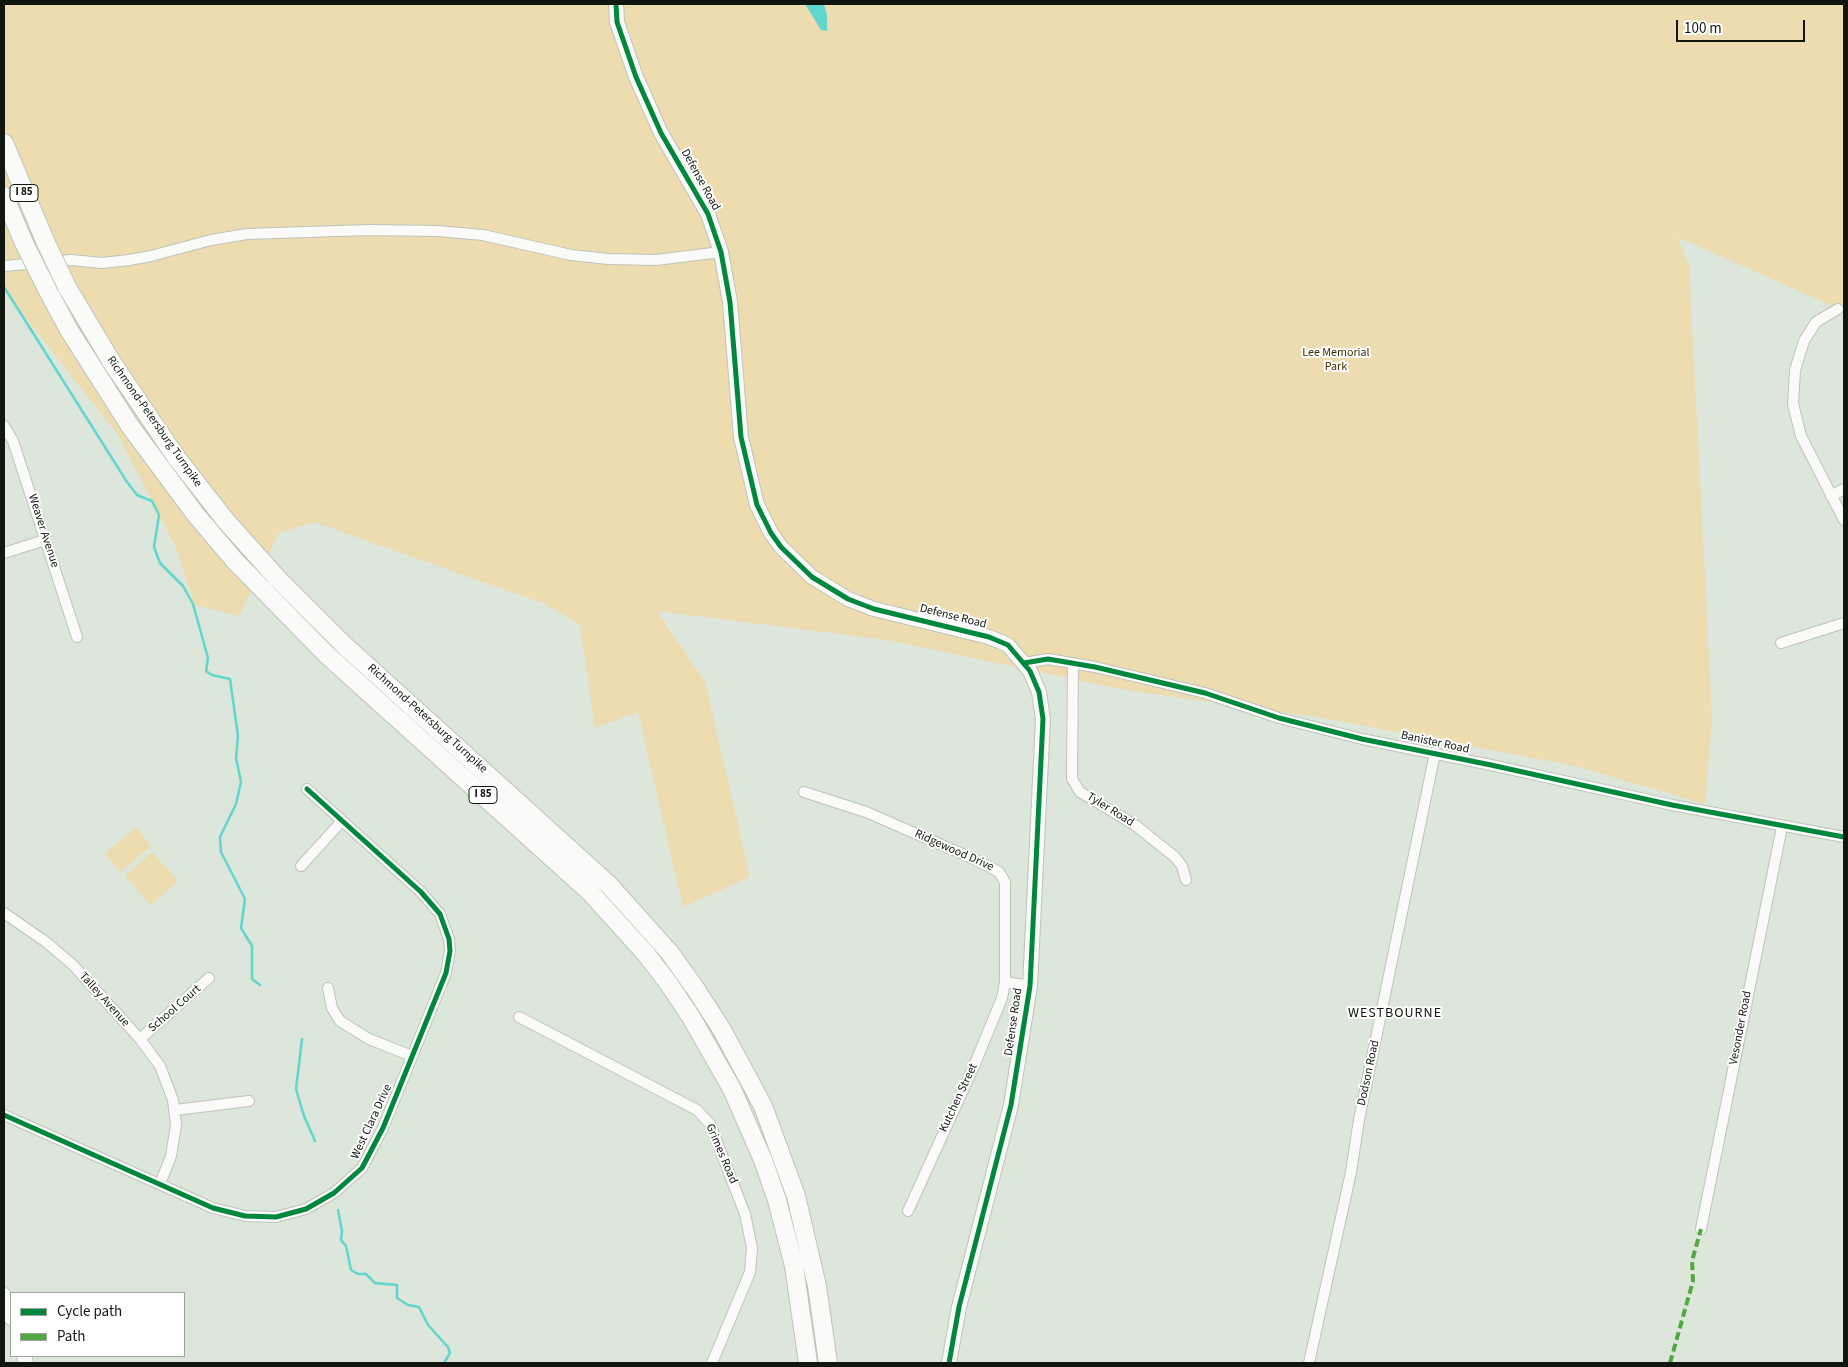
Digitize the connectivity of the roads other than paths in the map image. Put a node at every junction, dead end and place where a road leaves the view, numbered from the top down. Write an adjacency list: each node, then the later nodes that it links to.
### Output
1 (616, 4): 4 (street, Defense Road)
2 (4, 143): 44 (highway, Richmond-Petersburg Turnpike / I 85, bridge)
3 (4, 196): 43 (highway, Richmond-Petersburg Turnpike / I 85, bridge)
4 (721, 252): 5 (street); 16 (street, Defense Road)
5 (4, 266)
6 (1838, 309): 9 (street)
7 (4, 426): 11 (street, Weaver Avenue)
8 (1844, 489): 9 (street)
9 (1831, 496): 10 (street)
10 (1844, 520)
11 (45, 540): 12 (street); 14 (street, Weaver Avenue)
12 (4, 553)
13 (1844, 623): 15 (street)
14 (78, 637)
15 (1781, 643)
16 (1024, 663): 17 (street, Banister Road); 29 (street, Defense Road)
17 (1073, 663): 18 (street, Banister Road); 25 (street, Tyler Road)
18 (1435, 753): 22 (street, Banister Road); 46 (street, Dodson Road)
19 (307, 790): 21 (street, West Clara Drive)
20 (804, 792): 28 (street, Ridgewood Drive)
21 (341, 822): 24 (street); 33 (street, West Clara Drive)
22 (1782, 827): 23 (street, Banister Road); 39 (street, Vesonder Road)
23 (1844, 837)
24 (301, 866)
25 (1186, 880)
26 (4, 914): 32 (street, Talley Avenue)
27 (209, 978): 32 (street, School Court)
28 (1005, 982): 29 (street); 38 (street, Kutchen Street)
29 (1030, 986): 45 (street, Defense Road)
30 (328, 988): 33 (street)
31 (519, 1017): 42 (street, Grimes Road)
32 (140, 1039): 35 (street, Talley Avenue)
33 (412, 1056): 37 (street, West Clara Drive)
34 (249, 1101): 35 (street)
35 (175, 1110): 37 (street, Talley Avenue)
36 (4, 1115): 37 (street, West Clara Drive)
37 (160, 1184)
38 (908, 1211)
39 (1701, 1229)
40 (4, 1295): 41 (street)
41 (10, 1315)
42 (712, 1363)
43 (808, 1363)
44 (828, 1363)
45 (950, 1363)
46 (1309, 1363)

